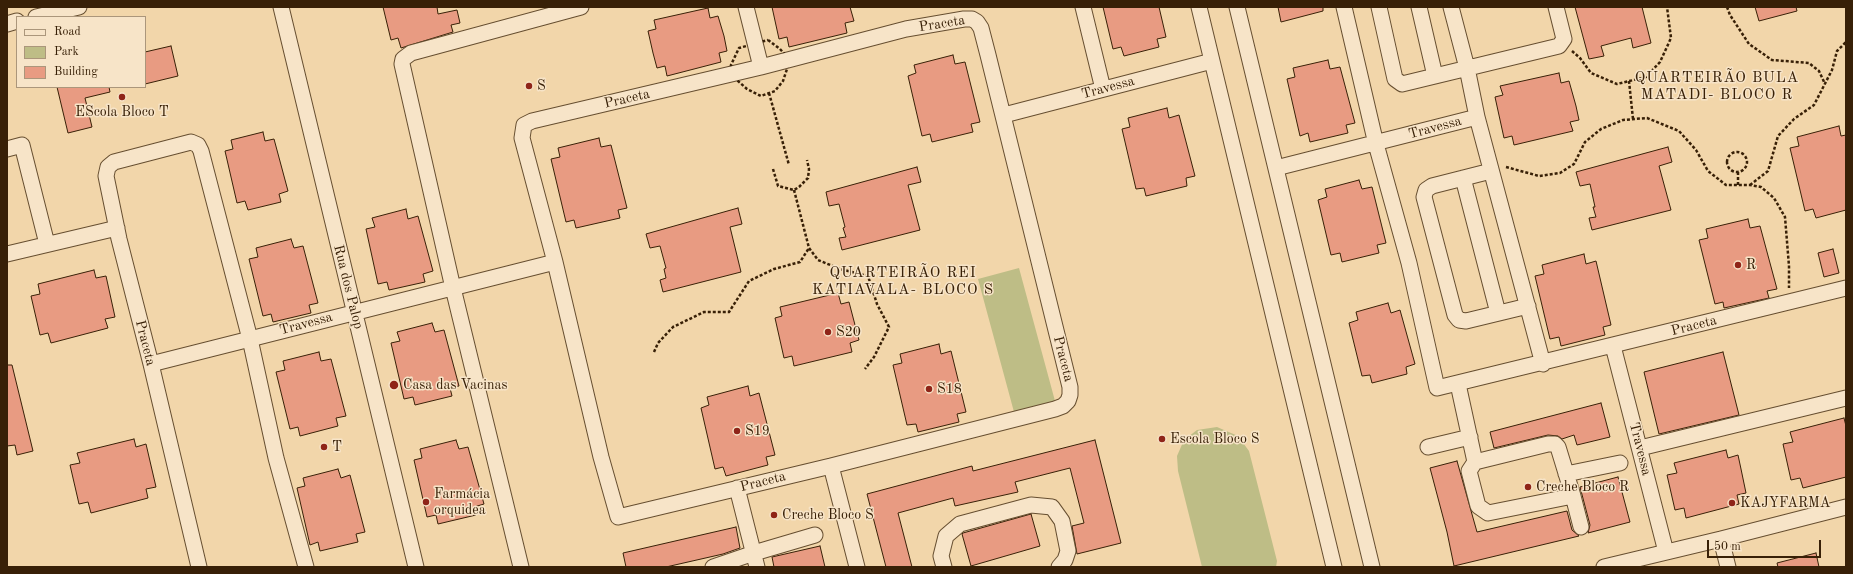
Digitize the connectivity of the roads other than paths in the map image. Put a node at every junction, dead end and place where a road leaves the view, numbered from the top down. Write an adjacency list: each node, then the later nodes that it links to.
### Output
1 (79, 7): 13 (street)
2 (281, 7): 33 (street, Rua dos Palop)
3 (581, 7): 30 (street)
4 (746, 7): 15 (street)
5 (1083, 7): 18 (street)
6 (1199, 7): 14 (street)
7 (1237, 7): 24 (street)
8 (1344, 7): 21 (street)
9 (1379, 7): 17 (street)
10 (1419, 7): 17 (street)
11 (1452, 7): 16 (street)
12 (1556, 7): 16 (street)
13 (40, 16)
14 (1212, 61): 18 (street, Travessa); 64 (street)
15 (761, 67): 19 (street, Praceta); 29 (street, Praceta)
16 (1467, 68): 17 (street); 20 (street)
17 (1435, 76)
18 (1103, 89): 19 (street, Travessa)
19 (1004, 115): 46 (street, Praceta)
20 (1477, 117): 21 (street, Travessa); 23 (street)
21 (1376, 144): 24 (street, Travessa); 39 (street, Praceta)
22 (7, 149): 27 (street)
23 (1490, 167): 25 (street); 32 (street)
24 (1276, 168): 65 (street)
25 (1463, 178): 34 (street); 34 (street)
26 (117, 228): 27 (street); 35 (street, Praceta); 37 (street, Praceta)
27 (47, 244): 28 (street)
28 (7, 254)
29 (555, 262): 30 (street, Travessa); 48 (street, Praceta)
30 (453, 288): 33 (street, Travessa); 59 (street)
31 (1846, 288): 36 (street, Praceta)
32 (1528, 306): 34 (street); 38 (street)
33 (354, 312): 35 (street, Travessa); 58 (street, Rua dos Palop)
34 (1498, 313)
35 (250, 339): 37 (street, Travessa); 57 (street, Praceta)
36 (1613, 346): 38 (street, Praceta); 43 (street, Travessa)
37 (151, 364): 56 (street, Praceta)
38 (1543, 364): 39 (street, Praceta)
39 (1458, 384): 41 (street)
40 (1846, 398): 43 (street)
41 (1470, 437): 42 (street); 44 (street)
42 (1428, 447)
43 (1640, 448): 54 (street, Travessa)
44 (1475, 462): 47 (street); 49 (street)
45 (1620, 463): 47 (street)
46 (831, 466): 48 (street, Praceta); 61 (street)
47 (1566, 474): 49 (street)
48 (737, 488): 55 (street)
49 (1573, 496): 51 (street)
50 (1846, 507): 53 (street)
51 (1581, 527)
52 (814, 536): 55 (street)
53 (1721, 539): 54 (street); 67 (street)
54 (1666, 552): 66 (street)
55 (756, 560): 60 (street)
56 (199, 567)
57 (306, 567)
58 (416, 567)
59 (521, 567)
60 (713, 567)
61 (857, 567)
62 (944, 567): 63 (street)
63 (1059, 567)
64 (1334, 567)
65 (1372, 567)
66 (1604, 567)
67 (1728, 567)

